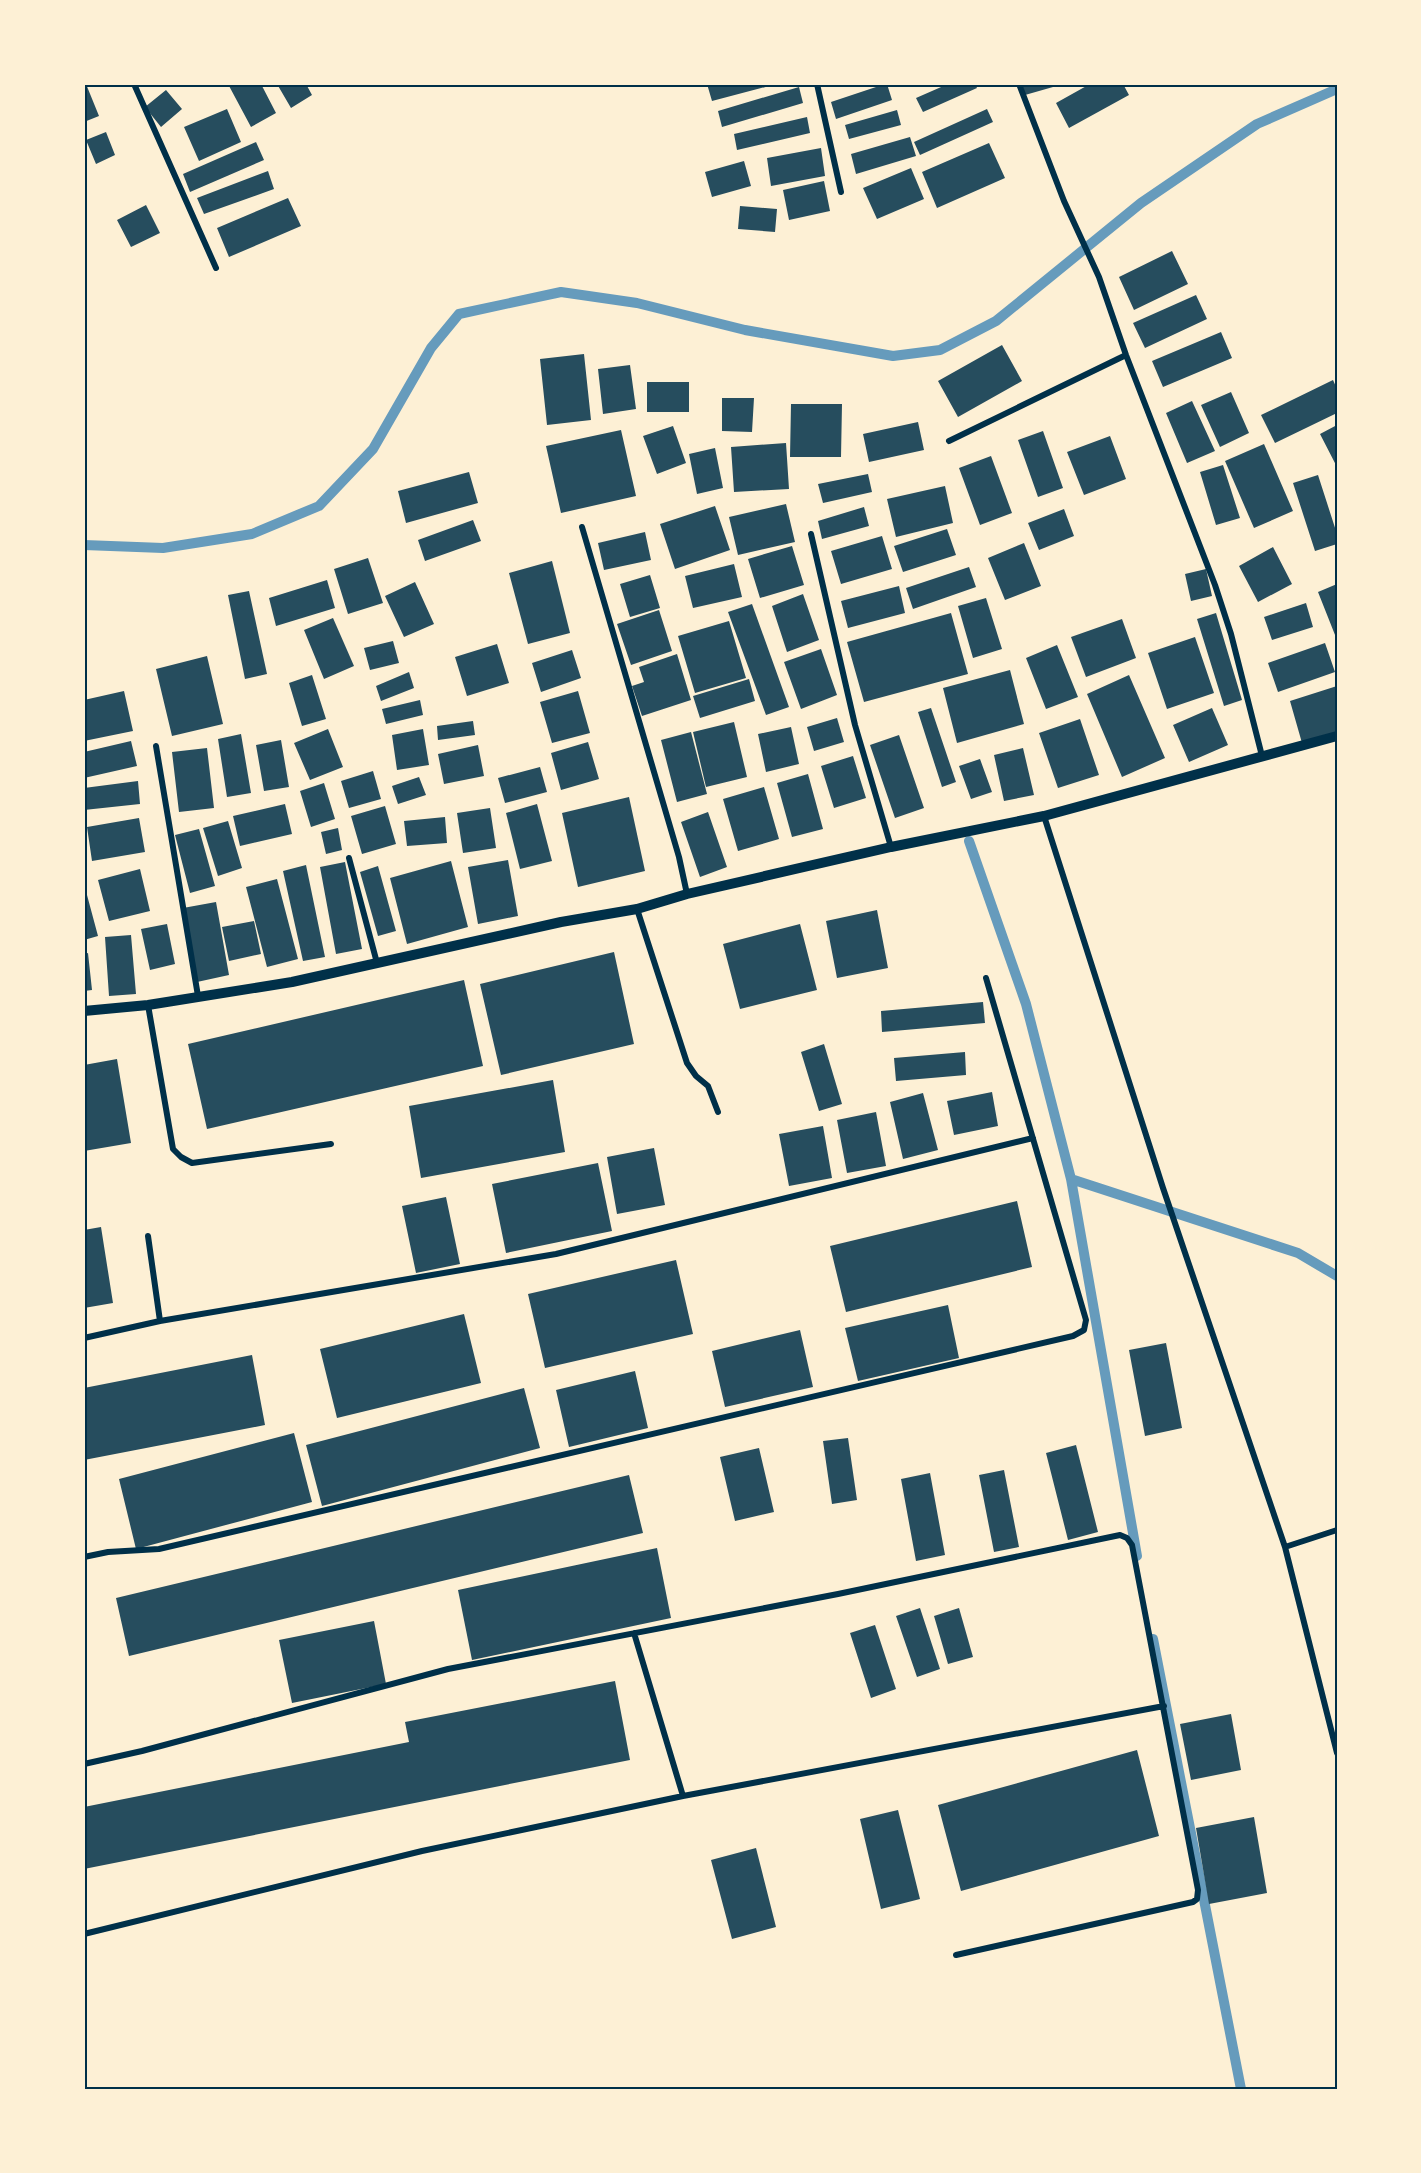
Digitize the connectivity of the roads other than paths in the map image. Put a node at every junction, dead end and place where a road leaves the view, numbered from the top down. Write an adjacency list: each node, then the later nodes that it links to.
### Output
1 (134, 84): 5 (street)
2 (817, 84): 4 (street)
3 (1019, 84): 6 (street)
4 (841, 192)
5 (216, 268)
6 (1126, 355): 7 (street); 12 (street)
7 (950, 441)
8 (582, 527): 16 (street)
9 (811, 534): 14 (street)
10 (1337, 736): 12 (street)
11 (156, 746): 20 (street)
12 (1262, 756): 13 (street)
13 (1044, 816): 14 (street); 30 (street)
14 (891, 847): 16 (street)
15 (349, 858): 18 (street)
16 (687, 894): 17 (street)
17 (638, 909): 18 (street); 23 (street)
18 (377, 963): 20 (street)
19 (986, 978): 24 (street)
20 (198, 996): 21 (street)
21 (148, 1005): 22 (street); 25 (street)
22 (84, 1011)
23 (718, 1112)
24 (1033, 1138): 27 (street); 31 (street)
25 (331, 1144)
26 (148, 1236): 27 (street)
27 (160, 1322): 28 (street)
28 (84, 1338)
29 (1337, 1530): 30 (street)
30 (1285, 1547): 34 (street)
31 (84, 1557)
32 (634, 1633): 33 (street); 35 (street); 36 (street)
33 (1164, 1706): 36 (street); 38 (street)
34 (1337, 1753)
35 (84, 1764)
36 (683, 1796): 37 (street)
37 (84, 1934)
38 (956, 1955)

